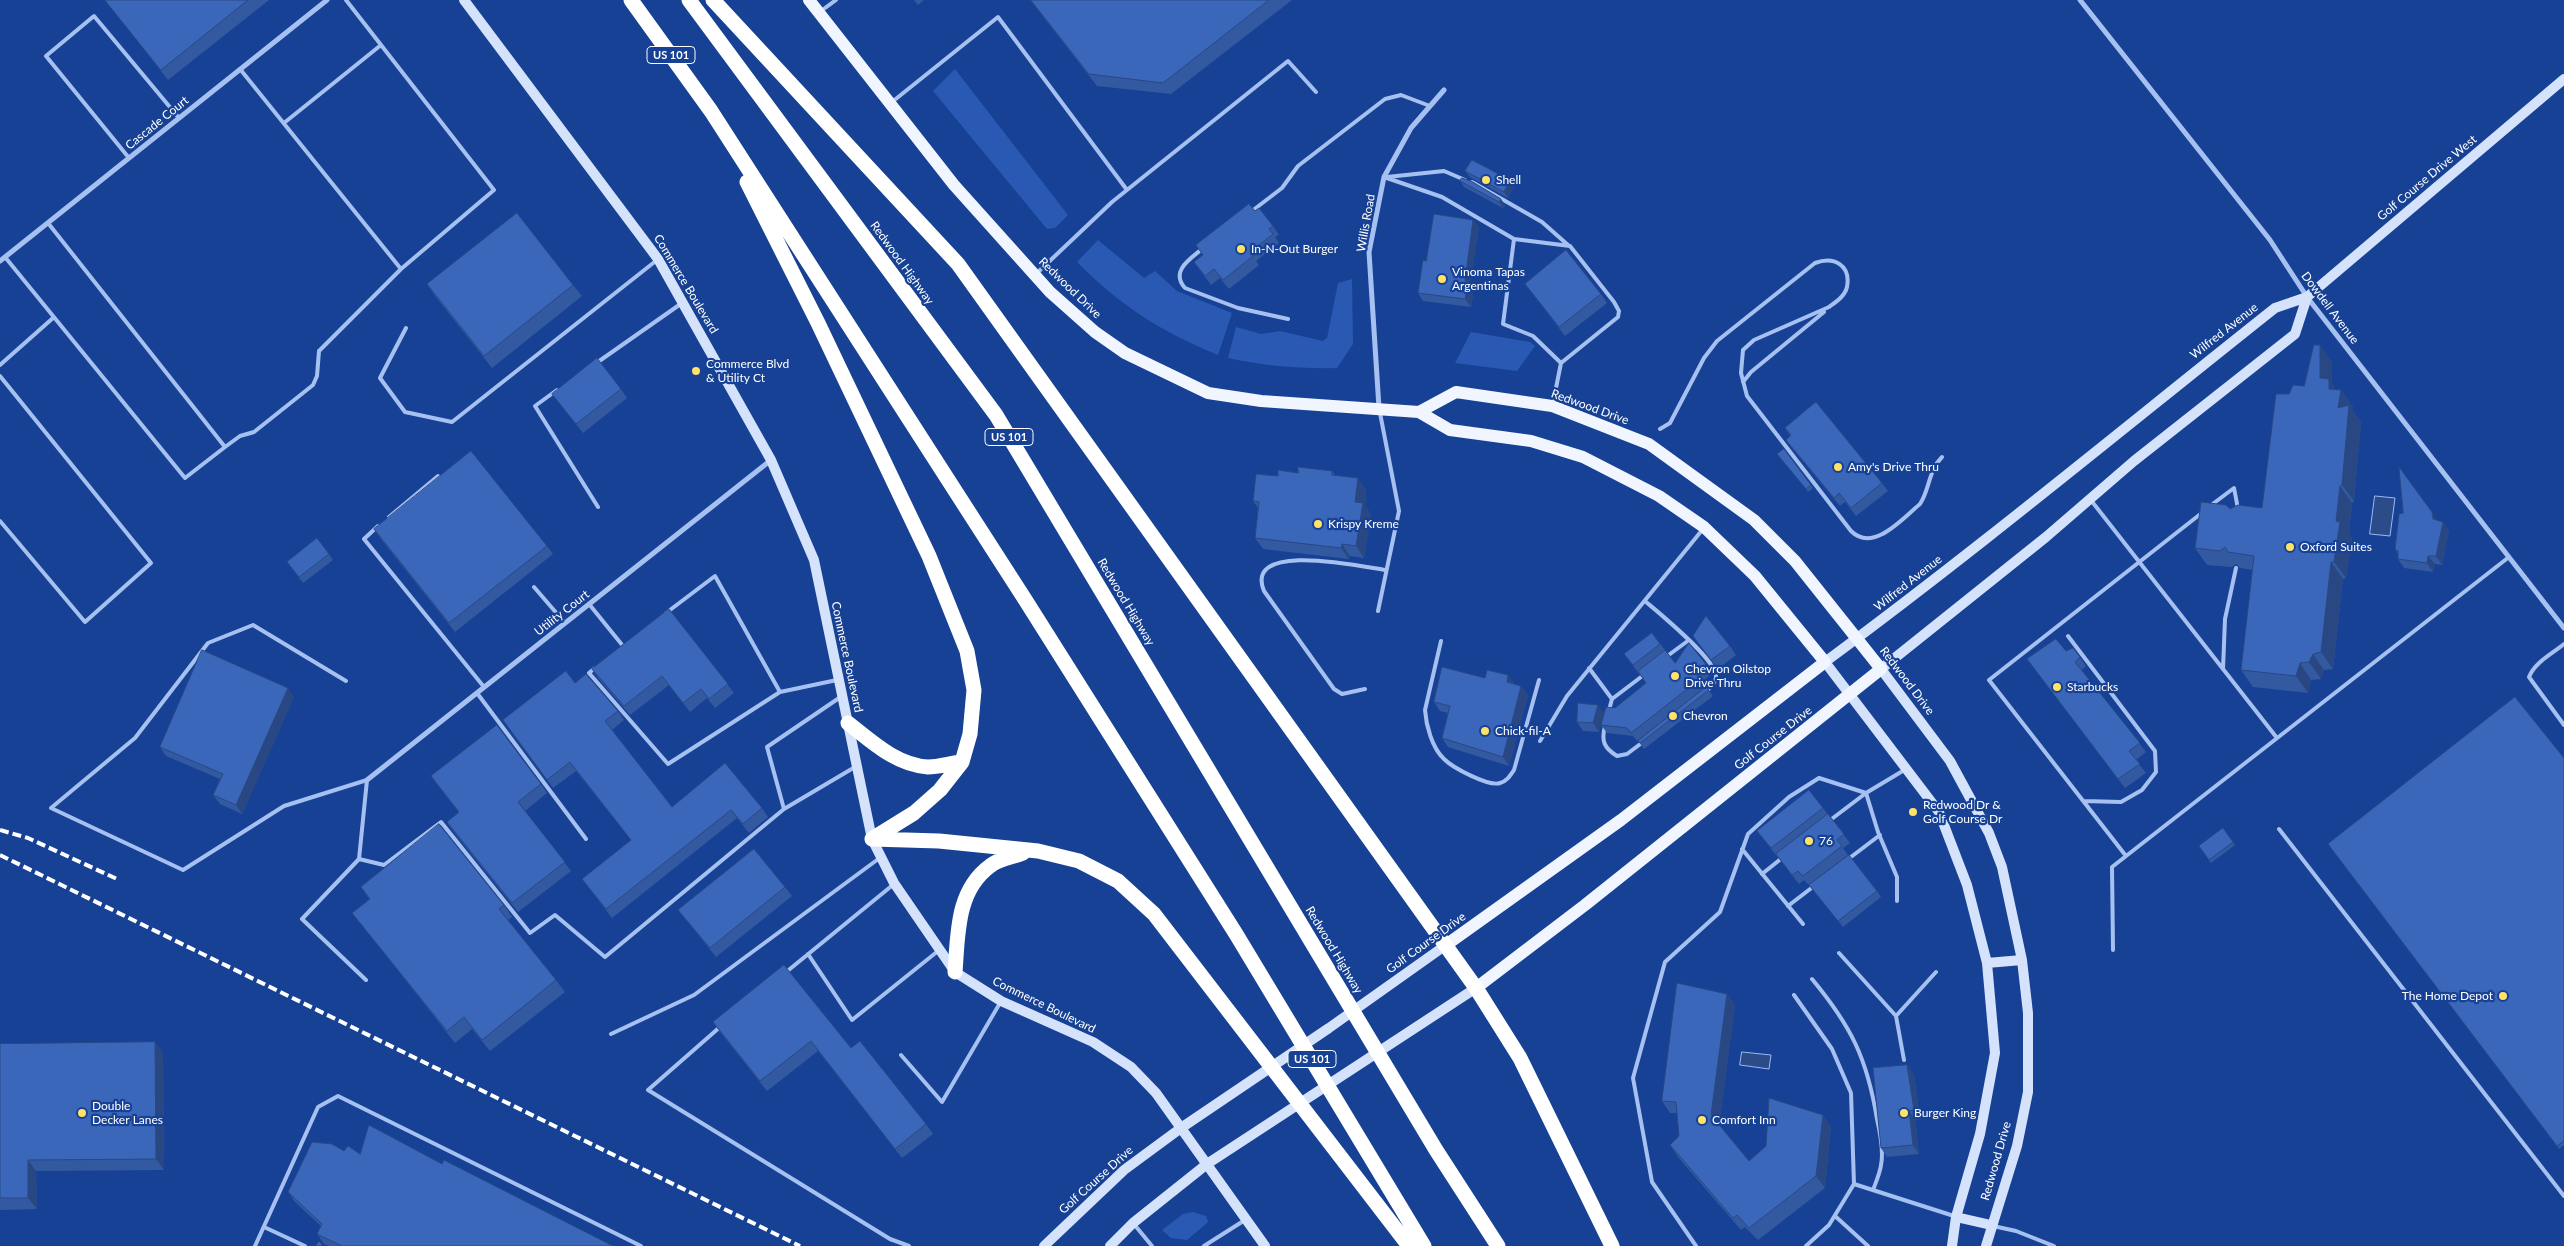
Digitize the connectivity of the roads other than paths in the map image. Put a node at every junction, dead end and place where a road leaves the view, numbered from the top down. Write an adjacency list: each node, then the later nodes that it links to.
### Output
1 (326, 0): 12 (street, Cascade Court)
2 (346, 0): 11 (lane)
3 (464, 0): 30 (street, Commerce Boulevard)
4 (631, 0): 18 (highway, US 101)
5 (689, 0): 168 (highway, Redwood Highway / US 101)
6 (714, 0): 126 (highway)
7 (809, 0): 10 (main road, Redwood Drive)
8 (836, 0): 10 (lane)
9 (2080, 0): 34 (street, Dowdell Avenue)
10 (820, 13): 16 (main road, Redwood Drive)
11 (380, 45): 20 (lane); 32 (lane)
12 (240, 69): 19 (street, Cascade Court); 20 (lane)
13 (2564, 79): 34 (street, Golf Course Drive West)
14 (1444, 90): 17 (street, Willis Road)
15 (1316, 92): 23 (lane)
16 (890, 104): 23 (lane); 33 (main road, Redwood Drive)
17 (1430, 106): 22 (street, Willis Road); 24 (lane)
18 (712, 111): 101 (highway); 167 (highway, US 101)
19 (179, 118): 21 (street, Cascade Court); 21 (lane)
20 (284, 123): 32 (lane)
21 (129, 158): 25 (street, Cascade Court)
22 (1384, 177): 26 (lane); 28 (lane); 47 (street, Willis Road)
23 (1128, 190): 33 (lane)
24 (1244, 217)
25 (48, 223): 29 (street, Cascade Court); 50 (lane)
26 (1514, 239): 28 (lane); 40 (lane)
27 (1206, 246): 38 (lane)
28 (1570, 246): 40 (lane)
29 (5, 257): 31 (street, Cascade Court); 37 (lane)
30 (658, 259): 35 (street, Commerce Boulevard); 39 (lane)
31 (0, 261)
32 (401, 269): 50 (lane)
33 (1035, 275): 47 (main road, Redwood Drive)
34 (2307, 297): 54 (street); 59 (street, Dowdell Avenue); 71 (street, Wilfred Avenue)
35 (684, 302): 42 (lane); 52 (street, Commerce Boulevard)
36 (1829, 307): 44 (lane); 44 (lane); 49 (lane)
37 (53, 318): 41 (lane); 50 (lane)
38 (1288, 319)
39 (406, 328)
40 (1561, 363): 46 (lane)
41 (0, 365)
42 (589, 368)
43 (0, 376): 57 (lane)
44 (1743, 382): 51 (lane)
45 (566, 384): 55 (lane)
46 (1552, 406): 48 (main road, Redwood Drive); 71 (main road, Redwood Drive)
47 (1379, 409): 48 (main road, Redwood Drive); 62 (lane)
48 (1419, 412): 58 (main road, Redwood Drive)
49 (1660, 429)
50 (225, 447)
51 (1942, 457)
52 (770, 460): 65 (street, Utility Court); 85 (street, Commerce Boulevard)
53 (438, 476): 88 (lane)
54 (2090, 499): 60 (lane); 82 (street)
55 (598, 507)
56 (2240, 514): 60 (lane)
57 (0, 520)
58 (1704, 527): 64 (lane); 79 (main road, Redwood Drive)
59 (2509, 557): 69 (street, Dowdell Avenue); 99 (lane)
60 (2139, 562): 83 (lane); 106 (lane)
61 (2236, 568): 83 (lane)
62 (1385, 570): 66 (lane); 89 (lane)
63 (534, 587): 68 (lane)
64 (1645, 601): 73 (lane); 81 (lane)
65 (589, 604): 68 (street, Utility Court); 76 (lane)
66 (1378, 611)
67 (662, 617): 90 (lane)
68 (565, 623): 88 (street, Utility Court)
69 (2564, 628)
70 (2068, 636): 106 (lane)
71 (1856, 638): 79 (street, Wilfred Avenue); 82 (main road, Redwood Drive)
72 (631, 640): 76 (lane)
73 (1689, 640): 80 (lane); 92 (lane)
74 (1441, 641): 86 (lane)
75 (2564, 644): 97 (lane)
76 (624, 646): 77 (lane)
77 (616, 652)
78 (603, 662): 90 (lane)
79 (1825, 662): 93 (street, Redwood Drive); 126 (main road, Golf Course Drive)
80 (1658, 664)
81 (1589, 668): 95 (lane); 100 (lane)
82 (1881, 668): 93 (main road); 131 (street, Redwood Drive)
83 (2223, 669): 99 (lane)
84 (1650, 670): 95 (lane)
85 (839, 680): 90 (lane); 94 (street, Commerce Boulevard)
86 (1539, 680)
87 (346, 681): 104 (lane)
88 (484, 687): 91 (street, Utility Court)
89 (1365, 689)
90 (780, 692)
91 (477, 693): 104 (street, Utility Court); 112 (lane)
92 (1704, 694)
93 (1850, 694): 103 (street, Redwood Drive); 138 (main road, Golf Course Drive)
94 (842, 696): 96 (street, Commerce Boulevard); 107 (lane)
95 (1612, 699): 98 (lane)
96 (848, 723): 101 (highway); 102 (street, Commerce Boulevard)
97 (2564, 725)
98 (1650, 736)
99 (2276, 738): 116 (lane)
100 (1540, 740)
101 (962, 762): 111 (highway)
102 (857, 766): 107 (lane); 111 (street, Commerce Boulevard)
103 (1906, 769): 105 (lane); 132 (street, Redwood Drive)
104 (367, 780): 118 (lane)
105 (1866, 793): 108 (lane); 110 (lane); 113 (lane)
106 (2084, 801): 116 (lane)
107 (784, 809): 118 (lane)
108 (1824, 825)
109 (2278, 829): 150 (lane)
110 (1880, 835): 119 (lane); 123 (lane)
111 (872, 838): 114 (highway); 117 (street, Commerce Boulevard)
112 (586, 839)
113 (1742, 849): 120 (lane); 170 (lane)
114 (1026, 852): 133 (highway); 166 (highway)
115 (1787, 854): 120 (lane)
116 (2126, 856): 128 (lane)
117 (881, 857): 122 (street, Commerce Boulevard); 143 (lane)
118 (359, 859): 137 (lane)
119 (1842, 864)
120 (1762, 874): 124 (lane)
121 (1819, 882): 124 (lane)
122 (894, 883): 127 (street, Commerce Boulevard); 130 (lane)
123 (1897, 901)
124 (1788, 906): 125 (lane)
125 (1803, 924)
126 (1446, 945): 138 (highway); 146 (street, Golf Course Drive)
127 (940, 950): 130 (lane); 133 (street, Commerce Boulevard)
128 (2113, 950)
129 (1839, 953): 141 (lane)
130 (808, 954): 135 (lane)
131 (2022, 960): 132 (street); 155 (street, Redwood Drive)
132 (1987, 963): 152 (street, Redwood Drive)
133 (955, 972): 140 (street, Commerce Boulevard)
134 (1936, 972): 141 (lane)
135 (778, 979)
136 (1812, 979): 149 (lane)
137 (366, 980)
138 (1476, 988): 147 (street, Golf Course Drive); 169 (highway)
139 (1794, 995): 148 (lane)
140 (1002, 1001): 144 (lane); 146 (street, Commerce Boulevard)
141 (1896, 1016): 145 (lane)
142 (726, 1022): 160 (lane)
143 (611, 1034)
144 (901, 1055)
145 (1904, 1060)
146 (1181, 1128): 147 (street, Commerce Boulevard); 161 (street, Golf Course Drive)
147 (1207, 1164): 153 (street, Commerce Boulevard); 154 (street, Golf Course Drive)
148 (1854, 1184): 149 (lane); 151 (lane)
149 (1874, 1190): 152 (lane)
150 (2564, 1196)
151 (1835, 1216): 171 (lane); 172 (lane)
152 (1956, 1217): 155 (street); 173 (street, Redwood Drive)
153 (1246, 1218): 164 (lane); 165 (street, Commerce Boulevard)
154 (1133, 1224): 162 (street, Golf Course Drive); 163 (lane)
155 (1991, 1225): 174 (street, Redwood Drive); 175 (lane)
156 (264, 1227): 157 (lane); 158 (lane); 159 (lane)
157 (256, 1246)
158 (305, 1246)
159 (641, 1246)
160 (909, 1246)
161 (1044, 1246)
162 (1110, 1246)
163 (1152, 1246)
164 (1204, 1246)
165 (1265, 1246)
166 (1409, 1246)
167 (1424, 1246)
168 (1498, 1246)
169 (1612, 1246)
170 (1696, 1246)
171 (1806, 1246)
172 (1868, 1246)
173 (1952, 1246)
174 (1986, 1246)
175 (2054, 1246)

